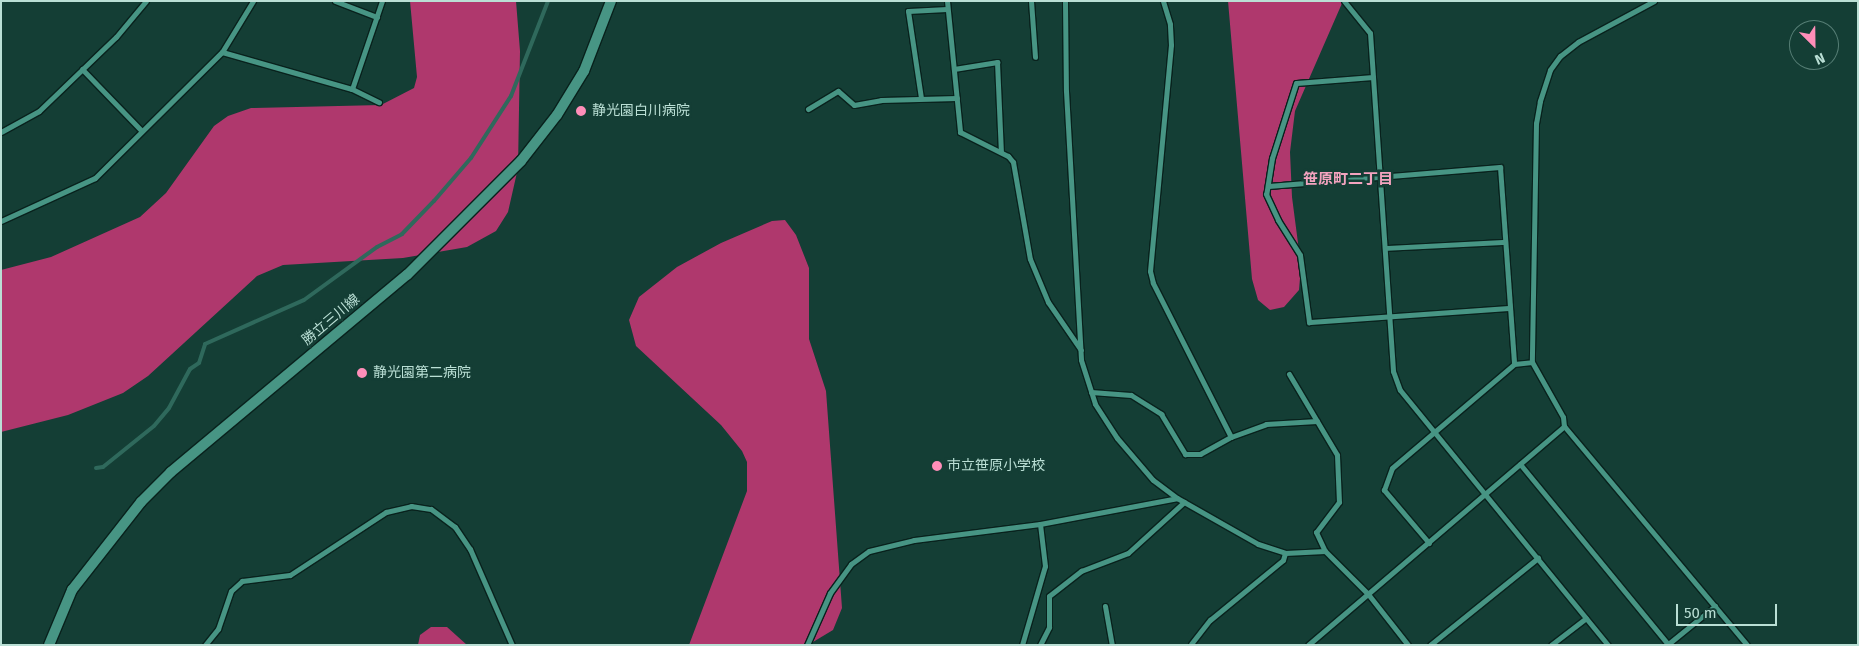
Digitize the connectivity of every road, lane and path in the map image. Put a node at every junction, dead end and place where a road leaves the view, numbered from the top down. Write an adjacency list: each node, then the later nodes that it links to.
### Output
1 (146, 1): 16 (street)
2 (253, 1): 14 (street)
3 (336, 1): 13 (street)
4 (382, 1): 13 (street)
5 (611, 1): 58 (main road, 勝立三川線)
6 (947, 1): 12 (street)
7 (1031, 1): 15 (street)
8 (1065, 1): 34 (street)
9 (1163, 1): 42 (street)
10 (1344, 1): 18 (street)
11 (1654, 1): 35 (street)
12 (948, 9): 17 (street); 20 (street)
13 (377, 17): 19 (street)
14 (222, 52): 19 (street); 24 (street)
15 (1035, 56)
16 (82, 69): 24 (street); 25 (street)
17 (954, 69): 21 (street); 26 (street)
18 (1373, 77): 27 (street); 28 (street)
19 (352, 90): 22 (street)
20 (921, 98): 21 (street); 23 (street)
21 (957, 98): 26 (street)
22 (379, 102)
23 (808, 109)
24 (140, 130): 29 (street)
25 (1, 132)
26 (1001, 152): 34 (street)
27 (1380, 176): 28 (street); 30 (street); 31 (street)
28 (1268, 186): 33 (street)
29 (1, 221)
30 (1505, 242): 31 (street); 32 (street)
31 (1385, 248): 33 (street)
32 (1510, 308): 33 (street); 36 (street)
33 (1390, 317): 41 (street)
34 (1081, 350): 38 (street)
35 (1532, 362): 36 (street); 40 (street)
36 (1514, 364): 41 (street)
37 (1289, 374): 39 (street)
38 (1091, 392): 42 (street); 45 (street)
39 (1317, 421): 42 (street); 49 (street)
40 (1564, 426): 43 (street); 54 (street)
41 (1434, 433): 44 (street); 48 (street)
42 (1231, 438)
43 (1520, 464): 44 (street); 57 (street)
44 (1487, 494): 48 (street); 51 (street)
45 (1177, 498): 46 (street); 47 (street)
46 (1184, 502): 50 (street); 63 (street)
47 (1040, 524): 61 (street); 62 (street)
48 (1429, 543): 52 (street)
49 (1325, 551): 50 (street); 52 (street)
50 (1285, 553): 56 (street)
51 (1538, 558): 55 (street); 67 (street)
52 (1368, 594): 65 (street); 66 (street)
53 (1105, 606): 64 (street)
54 (1715, 606): 57 (street); 70 (street)
55 (1586, 618): 68 (street); 69 (street)
56 (1191, 644)
57 (1667, 644)
58 (49, 645)
59 (205, 645): 60 (street)
60 (512, 645)
61 (807, 645)
62 (1022, 645)
63 (1040, 645)
64 (1112, 645)
65 (1308, 645)
66 (1408, 645)
67 (1430, 645)
68 (1550, 645)
69 (1608, 645)
70 (1747, 645)

